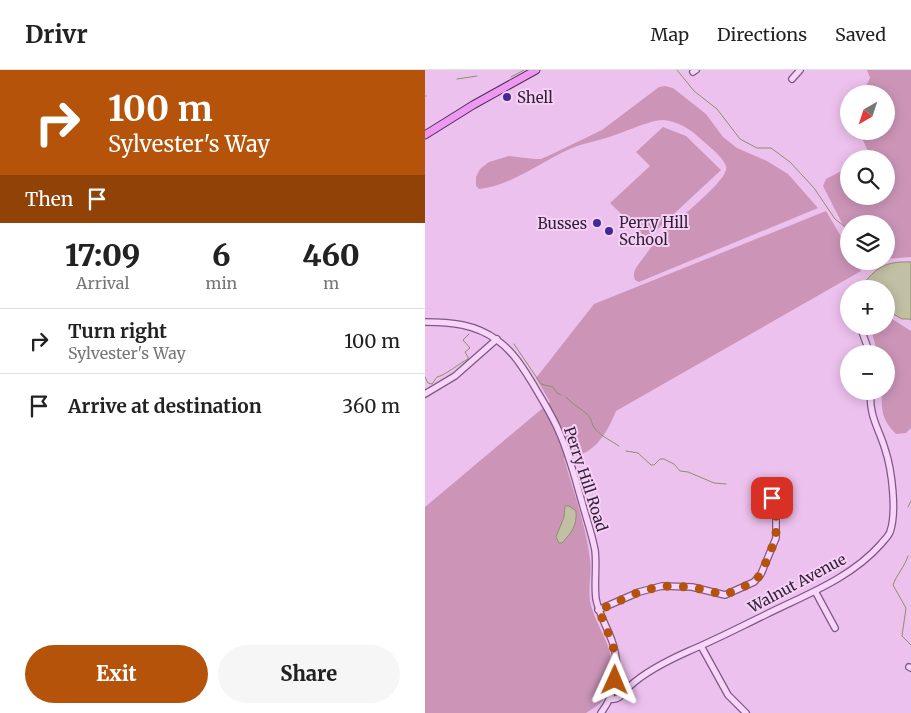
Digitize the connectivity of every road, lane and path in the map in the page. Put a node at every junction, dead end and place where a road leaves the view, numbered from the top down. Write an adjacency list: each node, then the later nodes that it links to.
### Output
1 (536, 70): 4 (main road)
2 (801, 70): 3 (street)
3 (792, 79)
4 (425, 135)
5 (425, 322): 6 (street, Perry Hill Road)
6 (497, 340): 7 (street); 11 (street, Perry Hill Road)
7 (425, 394)
8 (869, 400): 10 (street, Walnut Avenue)
9 (776, 508): 11 (street)
10 (815, 591): 12 (street); 13 (street, Walnut Avenue)
11 (599, 610): 14 (street, Perry Hill Road)
12 (835, 628)
13 (701, 646): 14 (street, Walnut Avenue); 16 (street)
14 (610, 699): 15 (street, Perry Hill Road)
15 (601, 713)
16 (746, 713)

